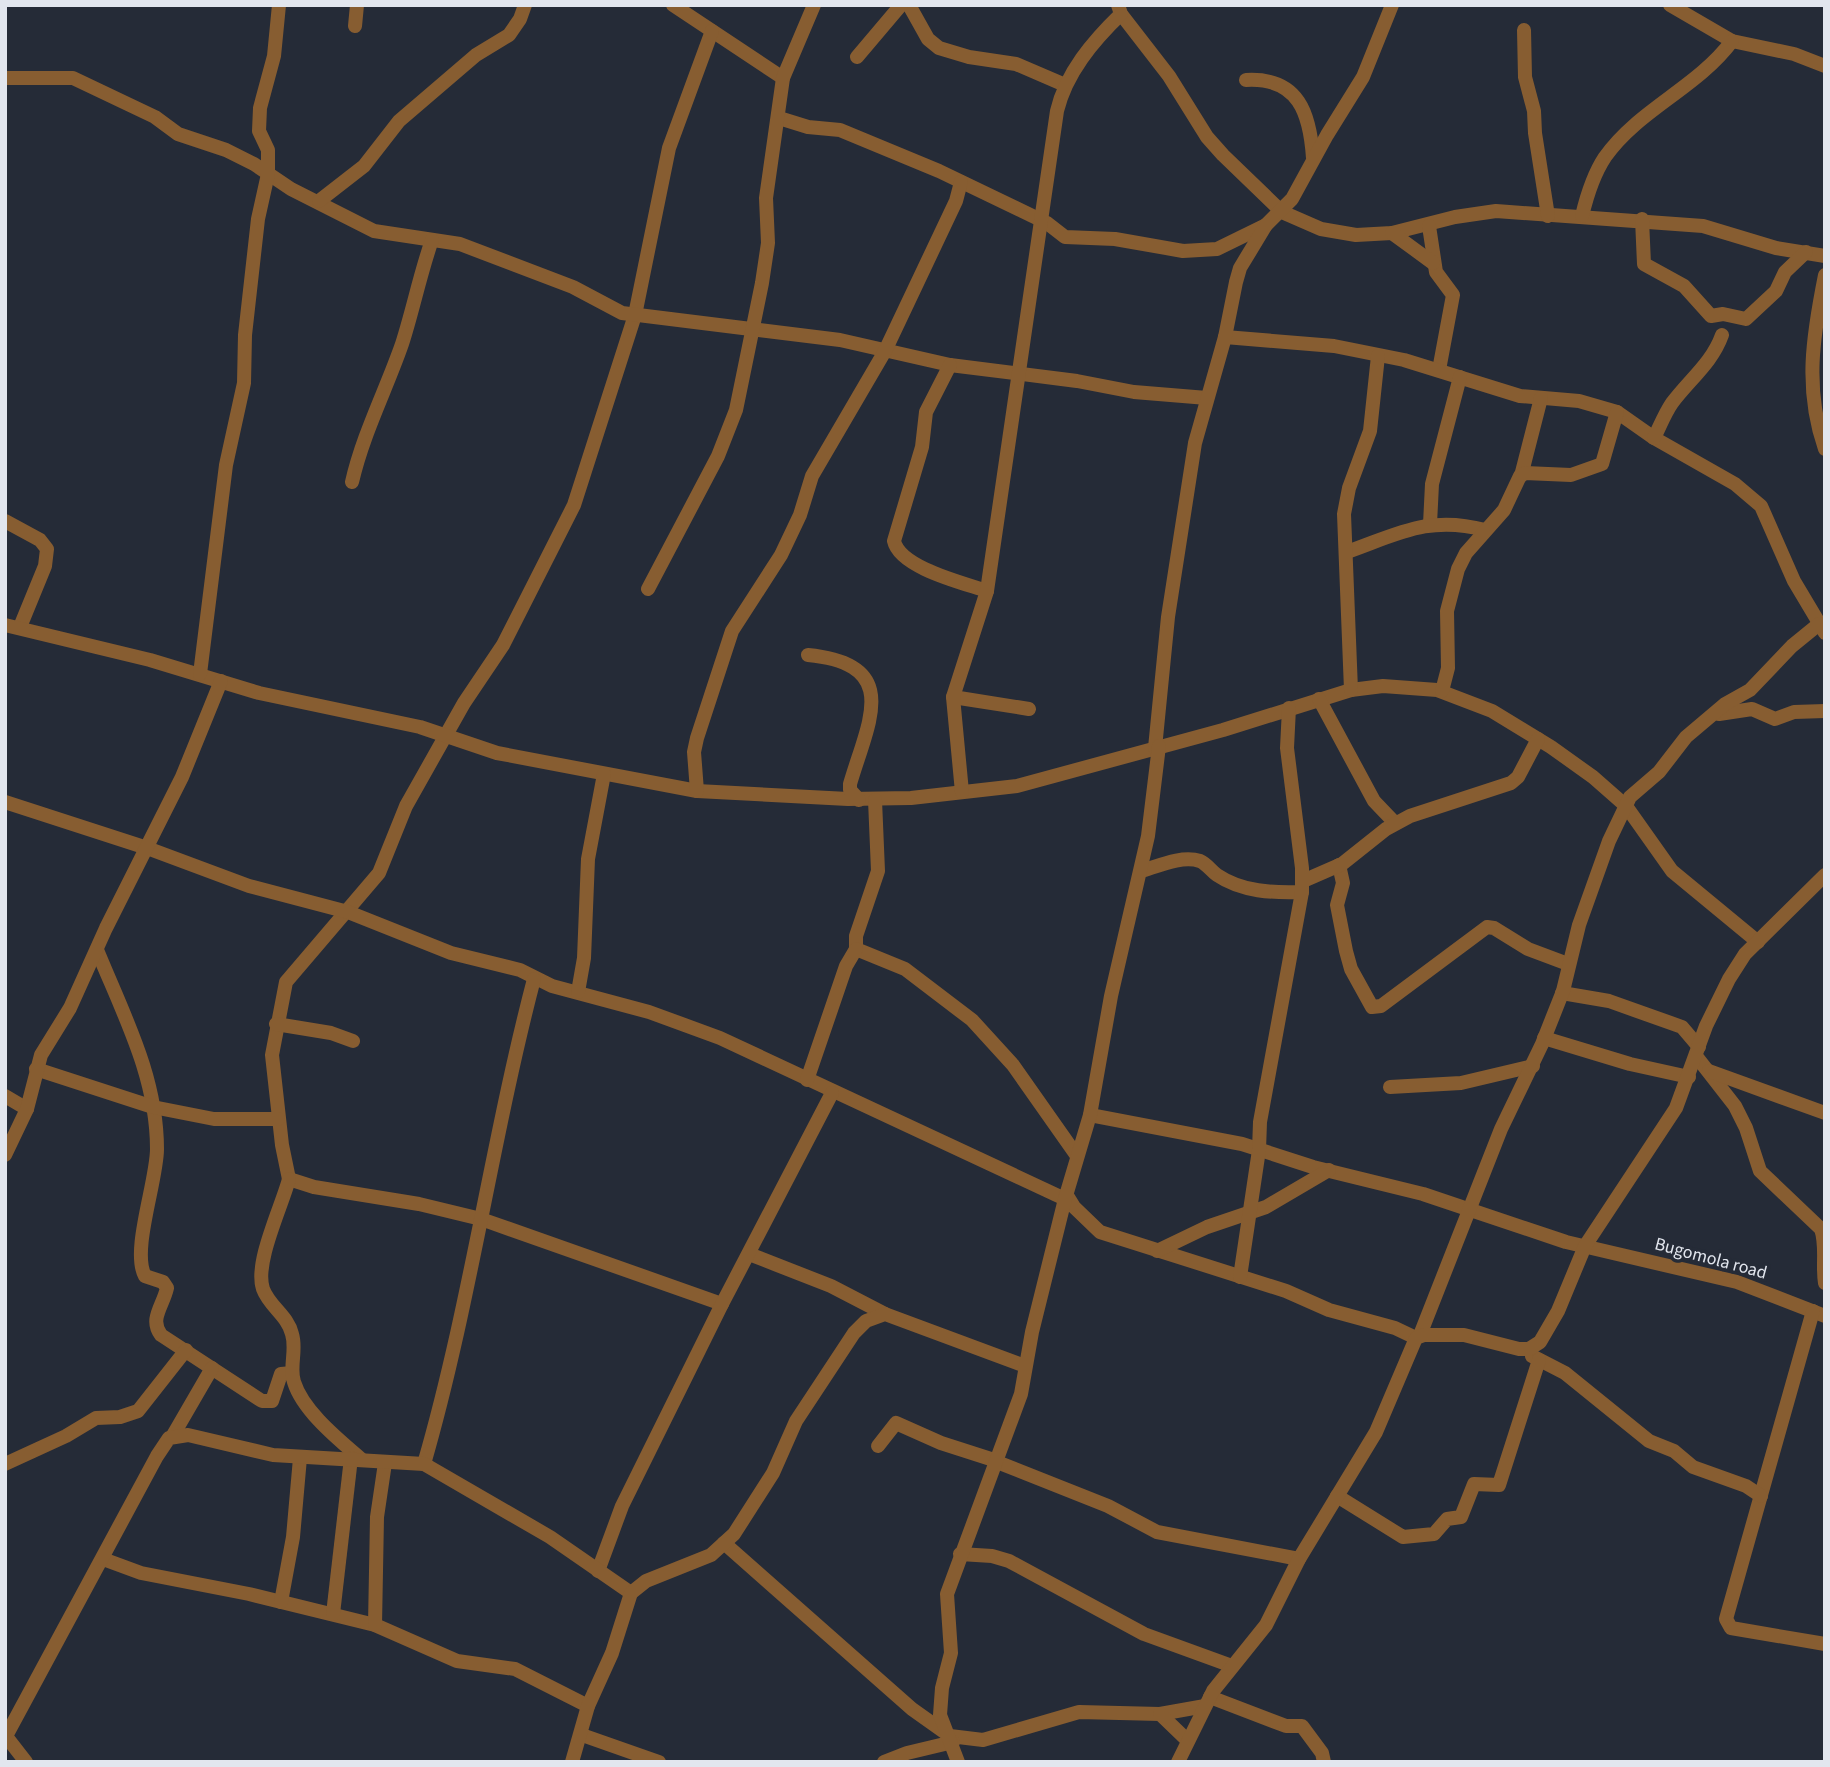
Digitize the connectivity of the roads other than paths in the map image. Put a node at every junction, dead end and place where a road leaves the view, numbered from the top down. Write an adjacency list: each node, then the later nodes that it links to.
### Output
1 (279, 5): 23 (street)
2 (357, 5): 11 (street)
3 (525, 5): 25 (street)
4 (673, 5): 13 (street)
5 (814, 5): 18 (street)
6 (901, 5): 15 (street)
7 (908, 5): 20 (street)
8 (1392, 5): 22 (street)
9 (1671, 5): 14 (street)
10 (1120, 10): 20 (street); 26 (street)
11 (355, 26)
12 (1524, 30): 27 (street)
13 (712, 31): 18 (street); 39 (street)
14 (1731, 41): 16 (street); 28 (street)
15 (857, 57)
16 (1825, 66)
17 (5, 78): 23 (street)
18 (783, 78): 21 (street)
19 (1246, 80): 22 (street)
20 (1065, 85): 29 (street)
21 (779, 118): 24 (street); 40 (street)
22 (1313, 160): 26 (street)
23 (268, 174): 25 (street); 66 (street)
24 (961, 182): 29 (street); 43 (street)
25 (319, 201): 34 (street)
26 (1282, 212): 31 (street); 33 (street)
27 (1548, 216): 28 (street); 32 (street)
28 (1582, 216): 30 (street)
29 (1040, 219): 31 (street); 47 (street)
30 (1642, 219): 35 (street); 35 (street)
31 (1266, 225): 42 (street)
32 (1429, 226): 33 (street); 37 (street)
33 (1392, 233): 37 (street)
34 (432, 240): 39 (street); 56 (street)
35 (1805, 252): 36 (street)
36 (1825, 256)
37 (1433, 263): 46 (street)
38 (1825, 277): 52 (street)
39 (635, 315): 40 (street); 76 (street)
40 (753, 328): 43 (street); 61 (street)
41 (1722, 335): 53 (street)
42 (1225, 337): 44 (street); 49 (street)
43 (885, 351): 45 (street); 80 (street)
44 (1378, 356): 46 (street); 60 (street)
45 (950, 365): 47 (street); 62 (street)
46 (1439, 370): 48 (street)
47 (1019, 373): 49 (street); 62 (street)
48 (1460, 377): 50 (street); 58 (street)
49 (1207, 398): 78 (street)
50 (1541, 398): 51 (street); 55 (street)
51 (1617, 412): 53 (street); 55 (street)
52 (1821, 428): 54 (street)
53 (1654, 438): 64 (street)
54 (1825, 449)
55 (1521, 476): 59 (street)
56 (352, 482)
57 (5, 521): 63 (street)
58 (1430, 524): 59 (street); 60 (street)
59 (1485, 530): 69 (street)
60 (1347, 552): 68 (street)
61 (648, 589)
62 (987, 591): 70 (street)
63 (13, 626): 66 (street)
64 (1822, 629): 75 (street)
65 (808, 655): 82 (street)
66 (200, 674): 67 (street)
67 (221, 681): 76 (street); 87 (street)
68 (1352, 690): 69 (street); 71 (street)
69 (1442, 691): 77 (street)
70 (953, 697): 73 (street); 81 (street)
71 (1319, 699): 72 (street); 86 (street)
72 (1290, 708): 78 (street); 91 (street)
73 (1029, 709)
74 (1825, 711): 75 (street)
75 (1709, 717): 85 (street)
76 (446, 737): 79 (street); 94 (street)
77 (1538, 739): 85 (street); 86 (street)
78 (1157, 747): 81 (street); 89 (street)
79 (604, 774): 80 (street); 100 (street)
80 (697, 791): 82 (street)
81 (962, 792): 83 (street)
82 (859, 800): 83 (street)
83 (875, 800): 96 (street)
84 (5, 802): 87 (street)
85 (1626, 806): 95 (street); 98 (street)
86 (1395, 823): 88 (street)
87 (147, 848): 94 (street); 97 (street)
88 (1339, 866): 91 (street); 98 (street)
89 (1141, 871): 91 (street); 117 (street)
90 (1825, 875): 92 (street)
91 (1302, 887): 119 (street)
92 (1809, 892): 93 (street); 95 (street)
93 (1825, 897)
94 (348, 912): 99 (street); 102 (street)
95 (1758, 942): 105 (street)
96 (856, 949): 110 (street); 121 (street)
97 (97, 950): 107 (street); 114 (street)
98 (1568, 964): 101 (street)
99 (534, 979): 100 (street); 127 (street)
100 (578, 992): 110 (street)
101 (1562, 993): 103 (street); 105 (street)
102 (276, 1024): 104 (street); 118 (street)
103 (1544, 1038): 106 (street); 109 (street)
104 (353, 1041)
105 (1698, 1051): 108 (street); 109 (street)
106 (1533, 1066): 111 (street); 125 (street)
107 (36, 1069): 114 (street); 115 (street)
108 (1708, 1070): 116 (street); 128 (street)
109 (1689, 1077): 129 (street)
110 (807, 1080): 112 (street)
111 (1390, 1087)
112 (832, 1093): 124 (street); 131 (street)
113 (5, 1096): 115 (street)
114 (153, 1107): 118 (street); 139 (street)
115 (27, 1109): 120 (street)
116 (1825, 1113)
117 (1090, 1115): 119 (street, Bugomola road); 121 (street)
118 (278, 1119): 123 (street)
119 (1259, 1150): 122 (street, Bugomola road); 126 (street)
120 (5, 1155)
121 (1077, 1156): 124 (street)
122 (1329, 1170): 125 (street, Bugomola road); 126 (street)
123 (289, 1179): 127 (street); 143 (street)
124 (1065, 1196): 130 (street); 141 (street)
125 (1469, 1209): 129 (street, Bugomola road); 137 (street)
126 (1251, 1213): 130 (street); 132 (street)
127 (481, 1219): 134 (street); 151 (street)
128 (1824, 1235): 133 (street)
129 (1585, 1246): 135 (street, Bugomola road); 138 (street)
130 (1157, 1251): 132 (street)
131 (749, 1254): 134 (street); 136 (street)
132 (1240, 1277): 137 (street)
133 (1825, 1283)
134 (722, 1304): 158 (street)
135 (1819, 1313): 153 (street)
136 (885, 1314): 141 (street); 154 (street)
137 (1418, 1337): 138 (street); 152 (street)
138 (1518, 1349): 140 (street)
139 (186, 1350): 142 (street); 150 (street)
140 (1539, 1360): 152 (street); 153 (street)
141 (1025, 1366): 148 (street)
142 (212, 1368): 143 (street); 144 (street)
143 (292, 1373): 147 (street)
144 (172, 1437): 146 (street); 156 (street)
145 (878, 1447): 148 (street)
146 (300, 1458): 147 (street); 160 (street)
147 (356, 1458): 149 (street); 161 (street)
148 (997, 1461): 155 (street); 157 (street)
149 (385, 1463): 151 (street); 162 (street)
150 (5, 1464)
151 (424, 1464): 158 (street)
152 (1337, 1496): 157 (street)
153 (1761, 1496): 163 (street)
154 (724, 1543): 159 (street); 170 (street)
155 (960, 1554): 164 (street); 170 (street)
156 (103, 1559): 160 (street); 169 (street)
157 (1299, 1559): 164 (street)
158 (598, 1571): 159 (street)
159 (631, 1593): 166 (street)
160 (281, 1602): 161 (street)
161 (333, 1614): 162 (street)
162 (375, 1625): 166 (street)
163 (1825, 1644)
164 (1232, 1666): 165 (street)
165 (1208, 1701): 167 (street); 171 (street); 178 (street)
166 (588, 1706): 168 (street)
167 (1160, 1714): 170 (street); 171 (street)
168 (582, 1735): 173 (street); 174 (street)
169 (6, 1736): 172 (street)
170 (951, 1739): 175 (street); 176 (street)
171 (1187, 1740): 177 (street)
172 (26, 1762)
173 (572, 1762)
174 (659, 1762)
175 (884, 1762)
176 (958, 1762)
177 (1178, 1762)
178 (1324, 1762)

